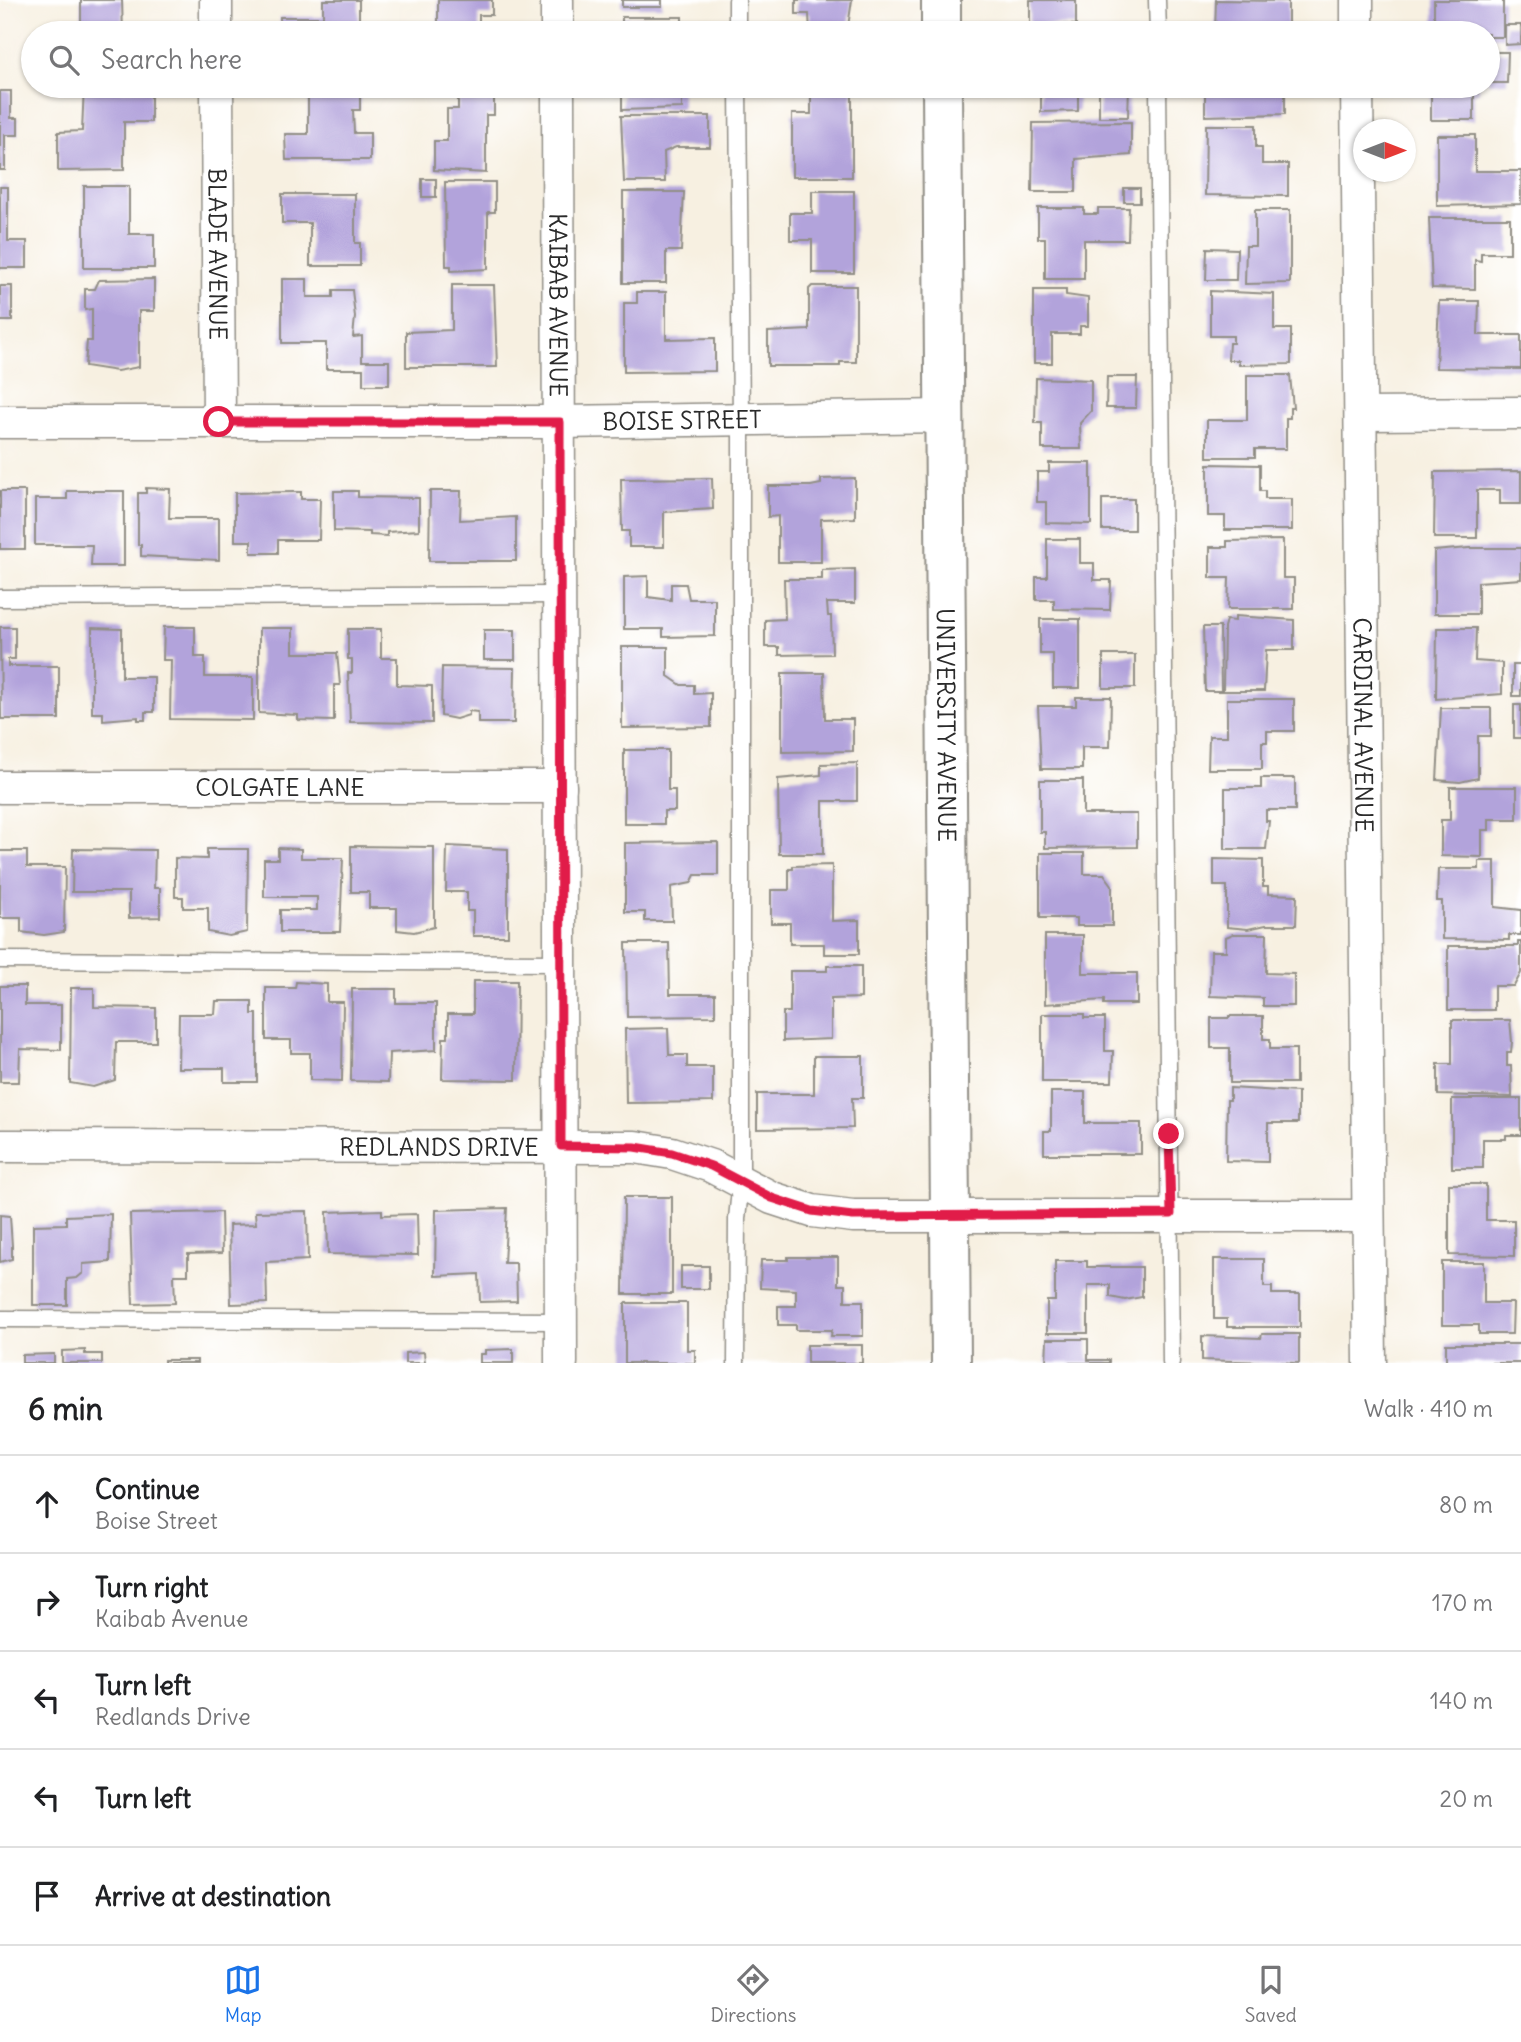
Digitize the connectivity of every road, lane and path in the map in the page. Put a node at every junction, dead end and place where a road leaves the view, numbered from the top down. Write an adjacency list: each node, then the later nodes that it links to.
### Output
1 (216, 0): 7 (street)
2 (557, 0): 8 (street)
3 (737, 0): 9 (lane)
4 (941, 0): 10 (street)
5 (1157, 0): 11 (lane)
6 (1357, 0): 12 (street)
7 (216, 21)
8 (557, 21)
9 (737, 21)
10 (941, 21)
11 (1158, 21)
12 (1357, 21)
13 (217, 98): 24 (street, BLADE AVENUE)
14 (558, 98): 25 (street, KAIBAB AVENUE)
15 (737, 98): 22 (lane)
16 (942, 98): 21 (street, UNIVERSITY AVENUE)
17 (1158, 98): 36 (lane)
18 (1357, 98): 20 (street, CARDINAL AVENUE)
19 (1521, 413): 20 (street)
20 (1361, 414): 37 (street, CARDINAL AVENUE)
21 (945, 415): 22 (street, BOISE STREET); 35 (street, UNIVERSITY AVENUE)
22 (741, 420): 25 (street, BOISE STREET); 34 (lane)
23 (0, 422): 24 (street, BOISE STREET)
24 (219, 422): 25 (street, BOISE STREET)
25 (560, 422): 26 (street, KAIBAB AVENUE)
26 (560, 595): 27 (lane); 29 (street, KAIBAB AVENUE)
27 (0, 598)
28 (0, 787): 29 (street, COLGATE LANE)
29 (560, 787): 31 (street, KAIBAB AVENUE)
30 (0, 960): 31 (lane)
31 (561, 963): 33 (street, KAIBAB AVENUE)
32 (0, 1146): 33 (street, REDLANDS DRIVE)
33 (561, 1146): 34 (street, REDLANDS DRIVE); 39 (street, KAIBAB AVENUE)
34 (741, 1180): 35 (street, REDLANDS DRIVE); 41 (lane)
35 (952, 1214): 36 (street, REDLANDS DRIVE); 42 (street, UNIVERSITY AVENUE)
36 (1171, 1214): 37 (street, REDLANDS DRIVE); 43 (lane)
37 (1368, 1216): 44 (street, CARDINAL AVENUE)
38 (0, 1319): 39 (lane)
39 (561, 1321): 40 (street, KAIBAB AVENUE)
40 (561, 1363)
41 (736, 1363)
42 (951, 1363)
43 (1171, 1363)
44 (1370, 1363)

